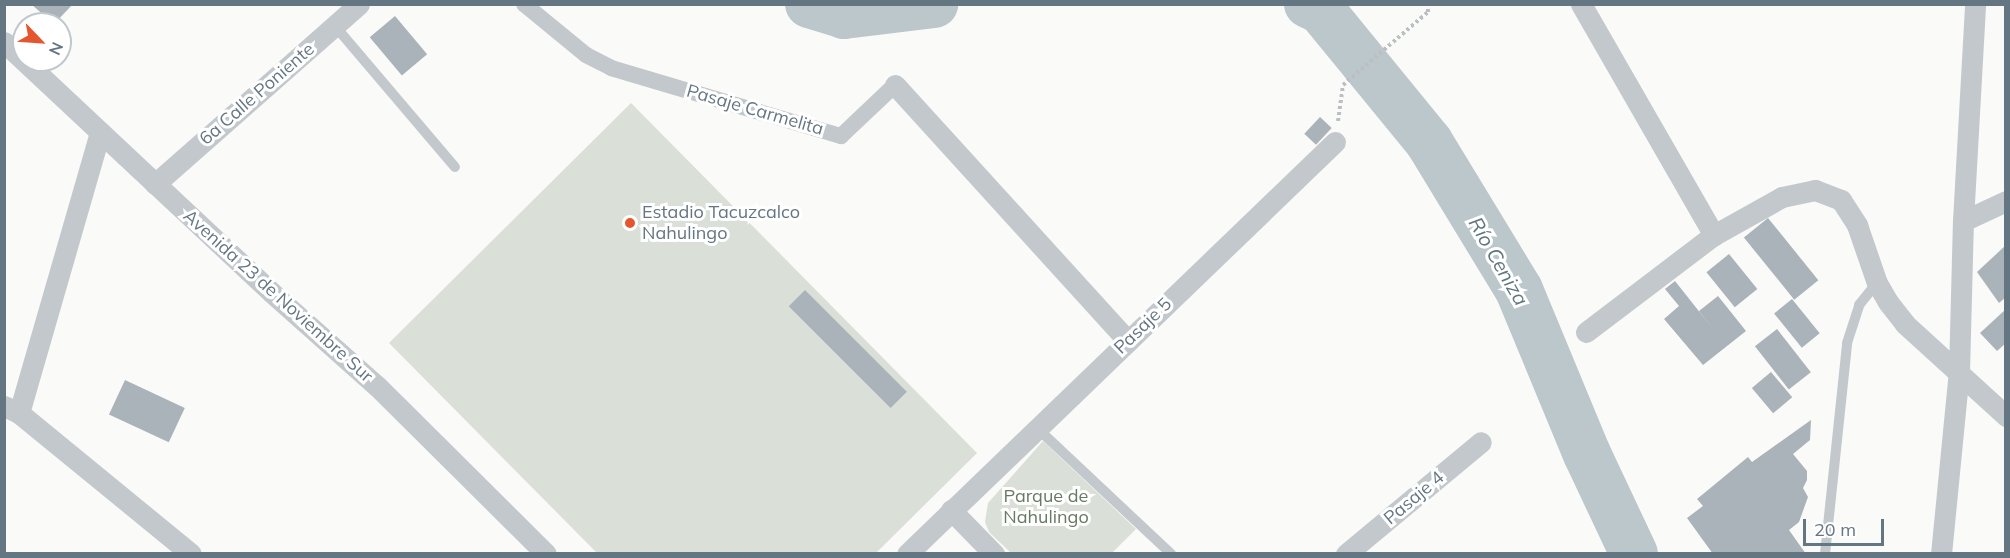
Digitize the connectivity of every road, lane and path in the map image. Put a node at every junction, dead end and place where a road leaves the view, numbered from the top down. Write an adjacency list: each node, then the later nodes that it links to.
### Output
1 (359, 4): 6 (street, 6a Calle Poniente)
2 (524, 4): 8 (street, Pasaje Carmelita)
3 (1428, 4): 10 (path)
4 (1581, 4): 15 (street)
5 (1975, 4): 14 (street)
6 (335, 26): 11 (lane); 12 (street, 6a Calle Poniente)
7 (4, 42): 9 (street, Avenida 23 de Noviembre Sur)
8 (895, 85): 18 (street, Pasaje Carmelita)
9 (100, 132): 12 (street, Avenida 23 de Noviembre Sur); 20 (street)
10 (1335, 142): 18 (street, Pasaje 5)
11 (455, 167)
12 (155, 184): 26 (street, Avenida 23 de Noviembre Sur)
13 (2006, 201): 14 (street)
14 (1963, 221): 19 (street)
15 (1714, 235): 16 (street); 17 (street)
16 (1877, 283): 19 (street); 31 (lane)
17 (1586, 332)
18 (1128, 341): 22 (street, Pasaje 5)
19 (1959, 372): 21 (street); 32 (street)
20 (10, 415): 25 (street)
21 (2006, 416)
22 (1037, 428): 24 (street, Pasaje 5); 29 (lane)
23 (1481, 442): 30 (street, Pasaje 4)
24 (951, 510): 27 (street, Pasaje 5); 28 (street)
25 (191, 554)
26 (546, 554)
27 (907, 554)
28 (994, 554)
29 (1171, 554)
30 (1346, 554)
31 (1825, 554)
32 (1941, 554)

